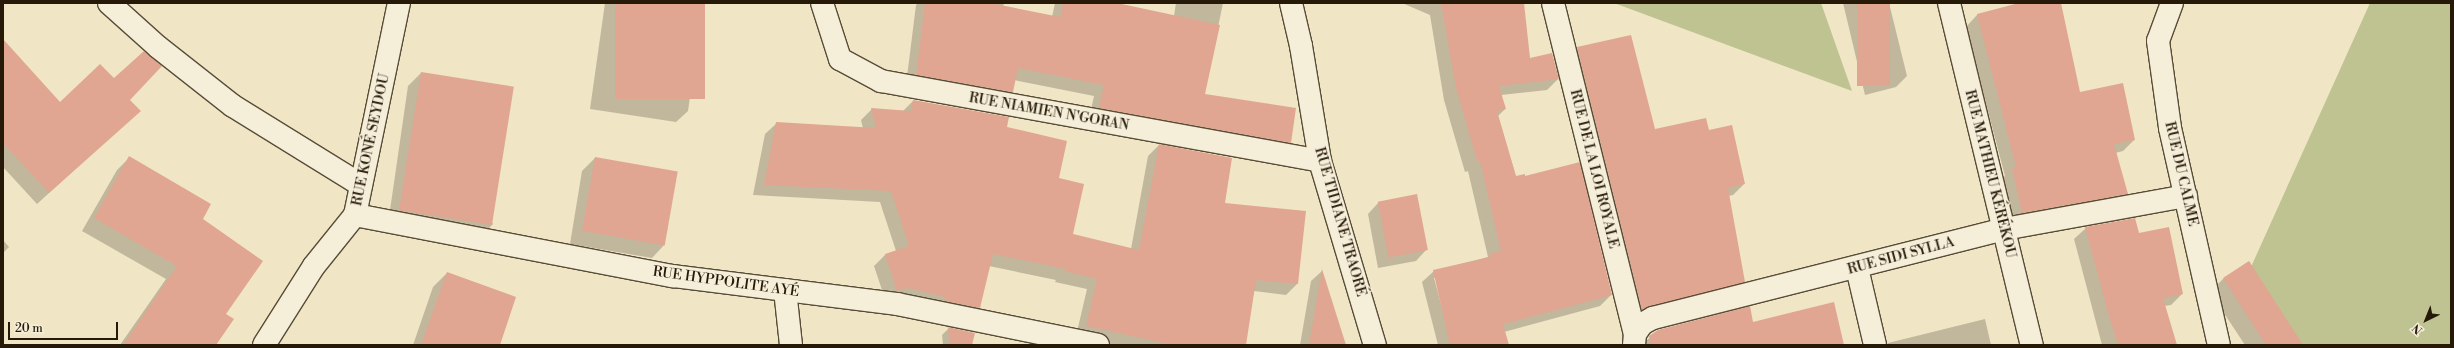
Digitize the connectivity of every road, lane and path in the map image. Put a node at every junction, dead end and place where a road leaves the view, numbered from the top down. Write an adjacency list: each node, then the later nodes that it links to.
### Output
1 (109, 3): 9 (street)
2 (399, 3): 9 (street, RUE KONÉ SEYDOU)
3 (822, 3): 8 (street, RUE NIAMIEN N'GORAN)
4 (1290, 3): 8 (street, RUE TIDIANE TRAORÉ)
5 (1553, 3): 15 (street, RUE DE LA LOI ROYALE)
6 (1948, 3): 12 (street, RUE MATHIEU KÉRÉKOU)
7 (2172, 3): 10 (street, RUE DU CALME)
8 (1320, 161): 19 (street, RUE TIDIANE TRAORÉ)
9 (361, 185): 11 (street, RUE KONÉ SEYDOU)
10 (2186, 196): 12 (street, RUE SIDI SYLLA); 22 (street, RUE DU CALME)
11 (355, 215): 14 (street, RUE HYPPOLITE AYÉ); 16 (street, RUE KONÉ SEYDOU)
12 (2004, 229): 13 (street, RUE SIDI SYLLA); 21 (street, RUE MATHIEU KÉRÉKOU)
13 (1857, 268): 15 (street, RUE SIDI SYLLA); 20 (street)
14 (785, 290): 17 (street); 18 (street, RUE HYPPOLITE AYÉ)
15 (1635, 340)
16 (264, 345)
17 (790, 345)
18 (1098, 345)
19 (1375, 345)
20 (1875, 345)
21 (2032, 345)
22 (2219, 345)

